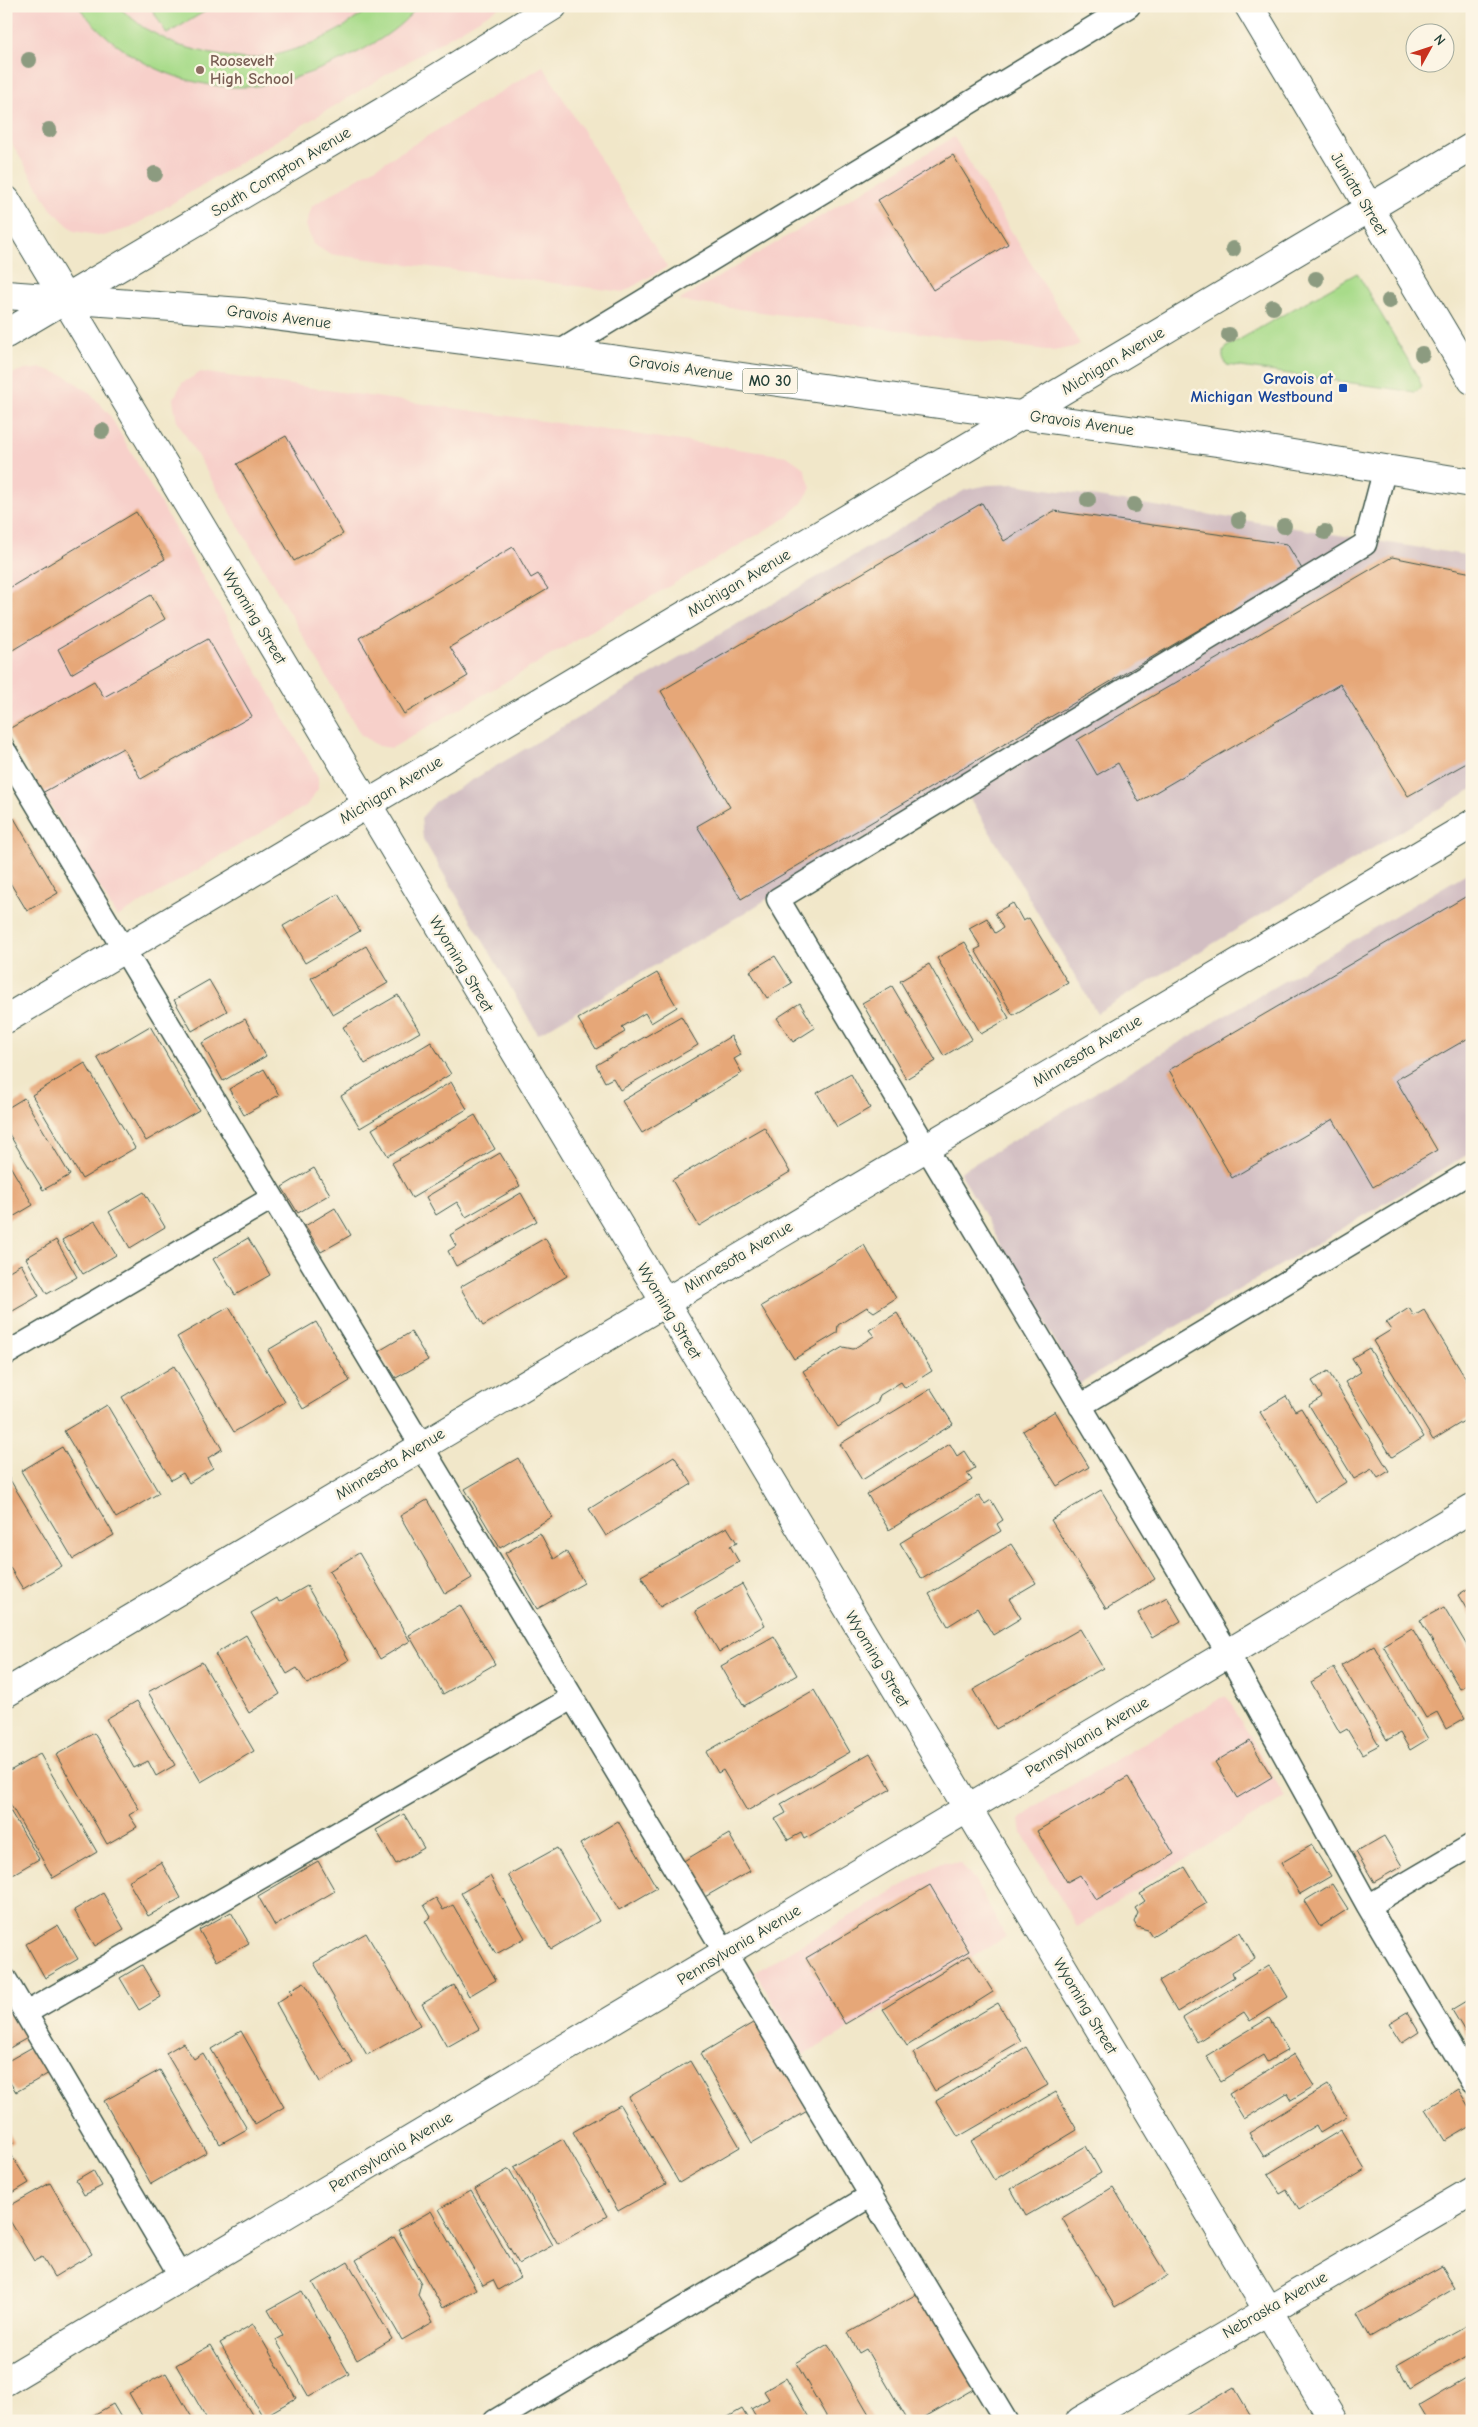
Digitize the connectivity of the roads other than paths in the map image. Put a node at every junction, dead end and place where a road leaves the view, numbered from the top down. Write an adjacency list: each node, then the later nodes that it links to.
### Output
1 (553, 6): 8 (street, South Compton Avenue)
2 (1129, 6): 10 (lane)
3 (1249, 6): 6 (street, Juniata Street)
4 (1472, 147): 6 (street, Michigan Avenue)
5 (6, 200): 8 (street, Wyoming Street)
6 (1368, 209): 11 (street, Juniata Street); 12 (street, Michigan Avenue)
7 (6, 294): 8 (street, Gravois Avenue / MO 30)
8 (65, 299): 9 (street, South Compton Avenue); 10 (street, Gravois Avenue / MO 30); 16 (street, Wyoming Street)
9 (6, 334)
10 (559, 352): 12 (street, Gravois Avenue / MO 30)
11 (1472, 380)
12 (1024, 414): 13 (street, Gravois Avenue / MO 30); 16 (street, Michigan Avenue)
13 (1386, 468): 14 (street, Gravois Avenue / MO 30); 20 (lane)
14 (1472, 483)
15 (6, 754): 18 (lane)
16 (366, 805): 18 (street, Michigan Avenue); 23 (street, Wyoming Street)
17 (1472, 824): 20 (street, Minnesota Avenue)
18 (124, 949): 19 (street, Michigan Avenue); 22 (lane)
19 (6, 1019)
20 (926, 1146): 23 (street, Minnesota Avenue); 25 (lane)
21 (1472, 1171): 25 (lane)
22 (272, 1198): 24 (lane); 26 (lane)
23 (663, 1302): 26 (street, Minnesota Avenue); 31 (street, Wyoming Street)
24 (6, 1354)
25 (1080, 1406): 28 (lane)
26 (421, 1446): 29 (street, Minnesota Avenue); 30 (lane)
27 (1472, 1508): 28 (street, Pennsylvania Avenue)
28 (1228, 1653): 31 (street, Pennsylvania Avenue); 33 (lane)
29 (6, 1693)
30 (572, 1698): 34 (lane); 36 (lane)
31 (966, 1810): 34 (street, Pennsylvania Avenue); 41 (street, Wyoming Street)
32 (1472, 1845): 33 (lane)
33 (1368, 1906): 37 (lane)
34 (726, 1953): 39 (lane); 40 (street, Pennsylvania Avenue)
35 (6, 1980): 36 (lane)
36 (26, 2013): 40 (lane)
37 (1472, 2082)
38 (1472, 2191): 41 (street, Nebraska Avenue)
39 (870, 2196): 43 (lane); 44 (lane)
40 (181, 2277): 42 (street, Pennsylvania Avenue)
41 (1268, 2309): 45 (street, Nebraska Avenue); 46 (street, Wyoming Street)
42 (6, 2381)
43 (495, 2421)
44 (1006, 2421)
45 (1080, 2421)
46 (1334, 2421)

